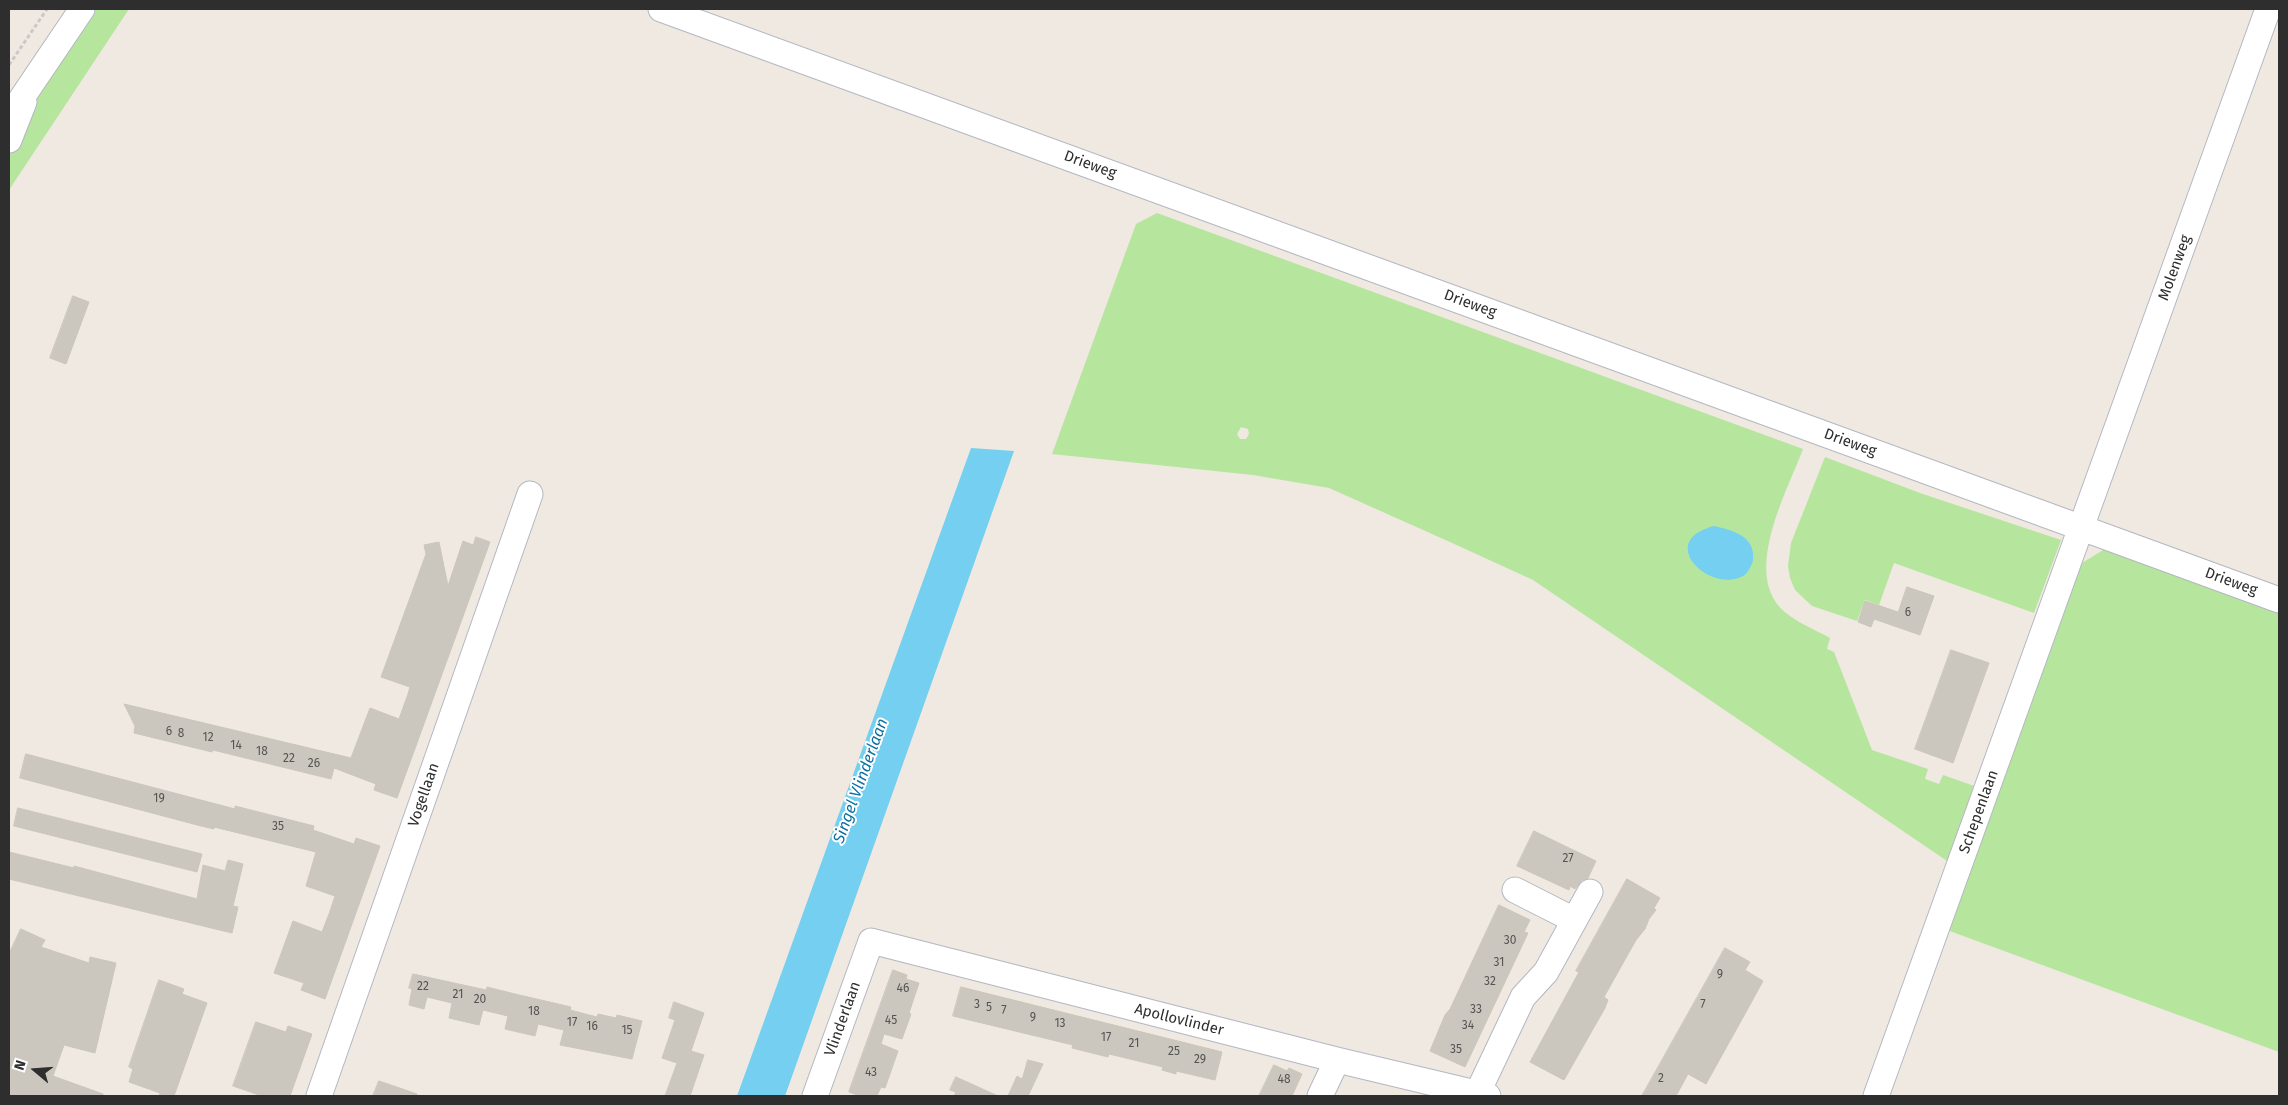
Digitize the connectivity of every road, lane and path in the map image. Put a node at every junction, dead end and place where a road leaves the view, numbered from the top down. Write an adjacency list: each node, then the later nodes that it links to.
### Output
1 (47, 9): 5 (path)
2 (82, 9): 6 (street)
3 (661, 9): 10 (street, Drieweg)
4 (2268, 9): 10 (street, Molenweg)
5 (9, 65)
6 (32, 84): 7 (street); 8 (street)
7 (9, 117)
8 (9, 140)
9 (530, 494): 17 (street, Vogellaan)
10 (2082, 528): 11 (street, Drieweg); 21 (street, Schepenlaan)
11 (2279, 600)
12 (1515, 890): 14 (street)
13 (1590, 892): 14 (street)
14 (1574, 920): 20 (street)
15 (871, 942): 16 (street, Apollovlinder); 18 (street, Vlinderlaan)
16 (1337, 1060): 19 (street); 20 (street, Apollovlinder)
17 (319, 1096)
18 (815, 1096)
19 (1320, 1096)
20 (1484, 1096)
21 (1876, 1096)

